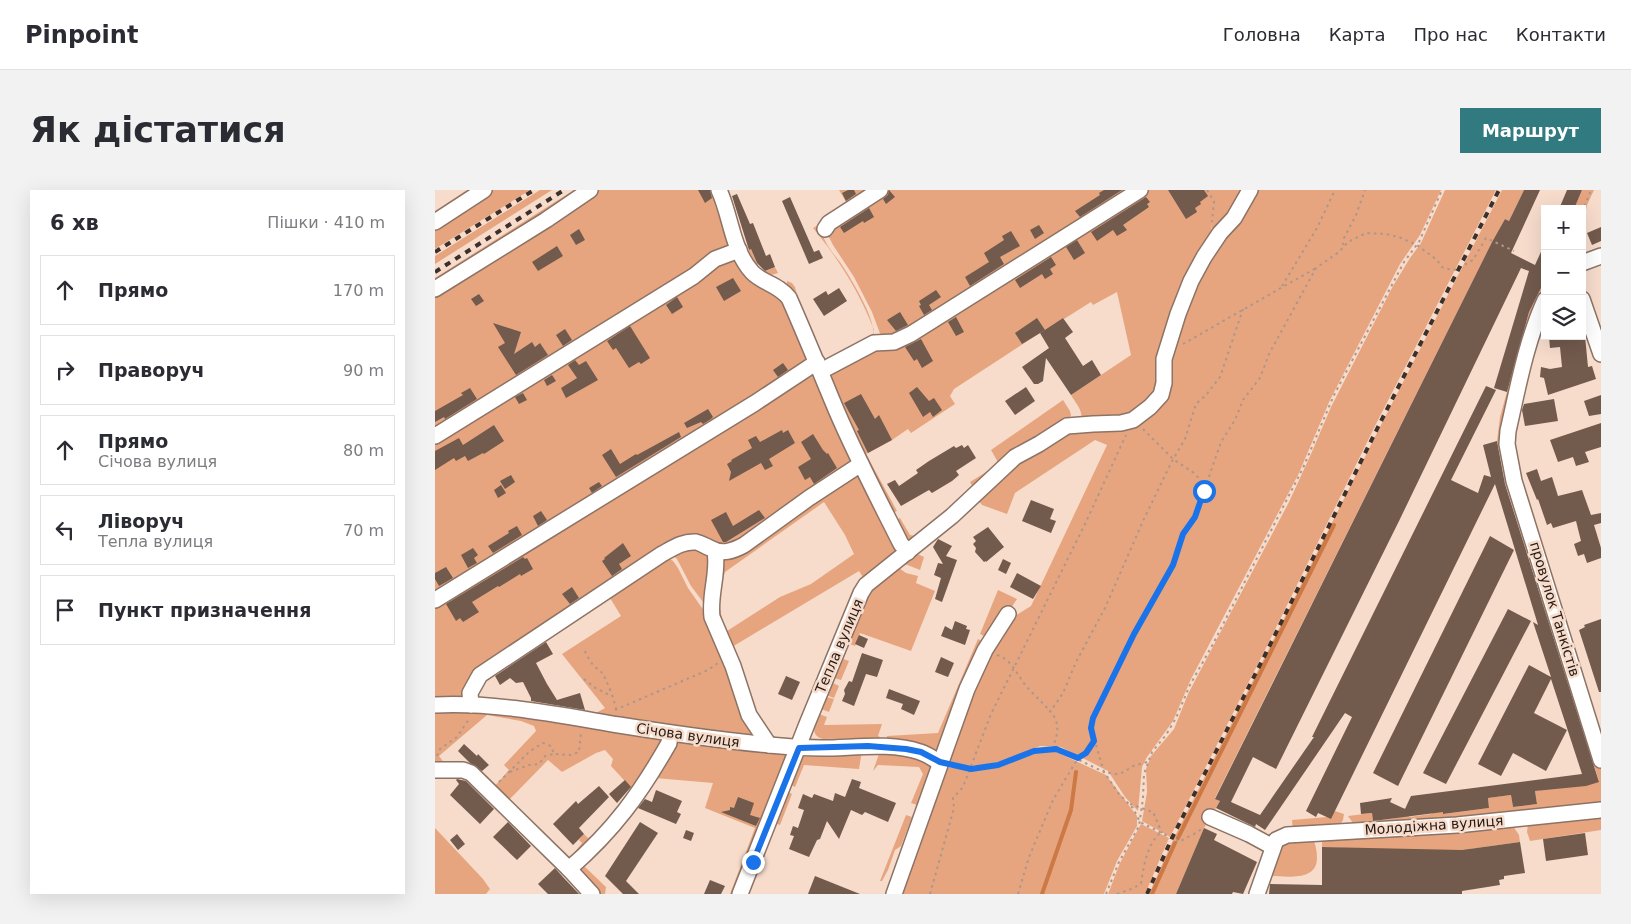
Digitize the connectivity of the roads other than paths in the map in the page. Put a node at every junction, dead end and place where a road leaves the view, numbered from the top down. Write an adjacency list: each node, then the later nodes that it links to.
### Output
1 (484, 190): 7 (street)
2 (590, 190): 12 (street)
3 (719, 190): 9 (street)
4 (880, 190): 8 (street)
5 (1140, 190): 16 (street)
6 (1250, 190): 20 (street, Тепла вулиця)
7 (435, 222)
8 (825, 229)
9 (739, 250): 16 (street); 17 (street)
10 (1601, 256): 11 (street)
11 (1586, 262)
12 (435, 289)
13 (1541, 308): 28 (street, провулок Танкістів)
14 (1586, 311): 15 (street)
15 (1601, 354)
16 (819, 367): 18 (street); 21 (street)
17 (435, 436)
18 (861, 464): 19 (street); 20 (street)
19 (715, 551): 23 (street); 26 (street)
20 (907, 552): 27 (street, Тепла вулиця)
21 (435, 600)
22 (1008, 614): 29 (street)
23 (471, 705): 24 (street, Січова вулиця); 25 (street, Січова вулиця)
24 (437, 707)
25 (670, 734): 26 (street, Січова вулиця); 34 (street)
26 (769, 745): 27 (street, Січова вулиця)
27 (799, 748): 29 (street, Січова вулиця); 36 (street, Тепла вулиця)
28 (1601, 760)
29 (940, 762): 37 (street)
30 (441, 770): 34 (street)
31 (1601, 810): 33 (street, Молодіжна вулиця)
32 (1210, 817): 33 (street)
33 (1273, 847): 38 (street)
34 (569, 869): 35 (street)
35 (592, 894)
36 (740, 894)
37 (894, 894)
38 (1257, 894)

